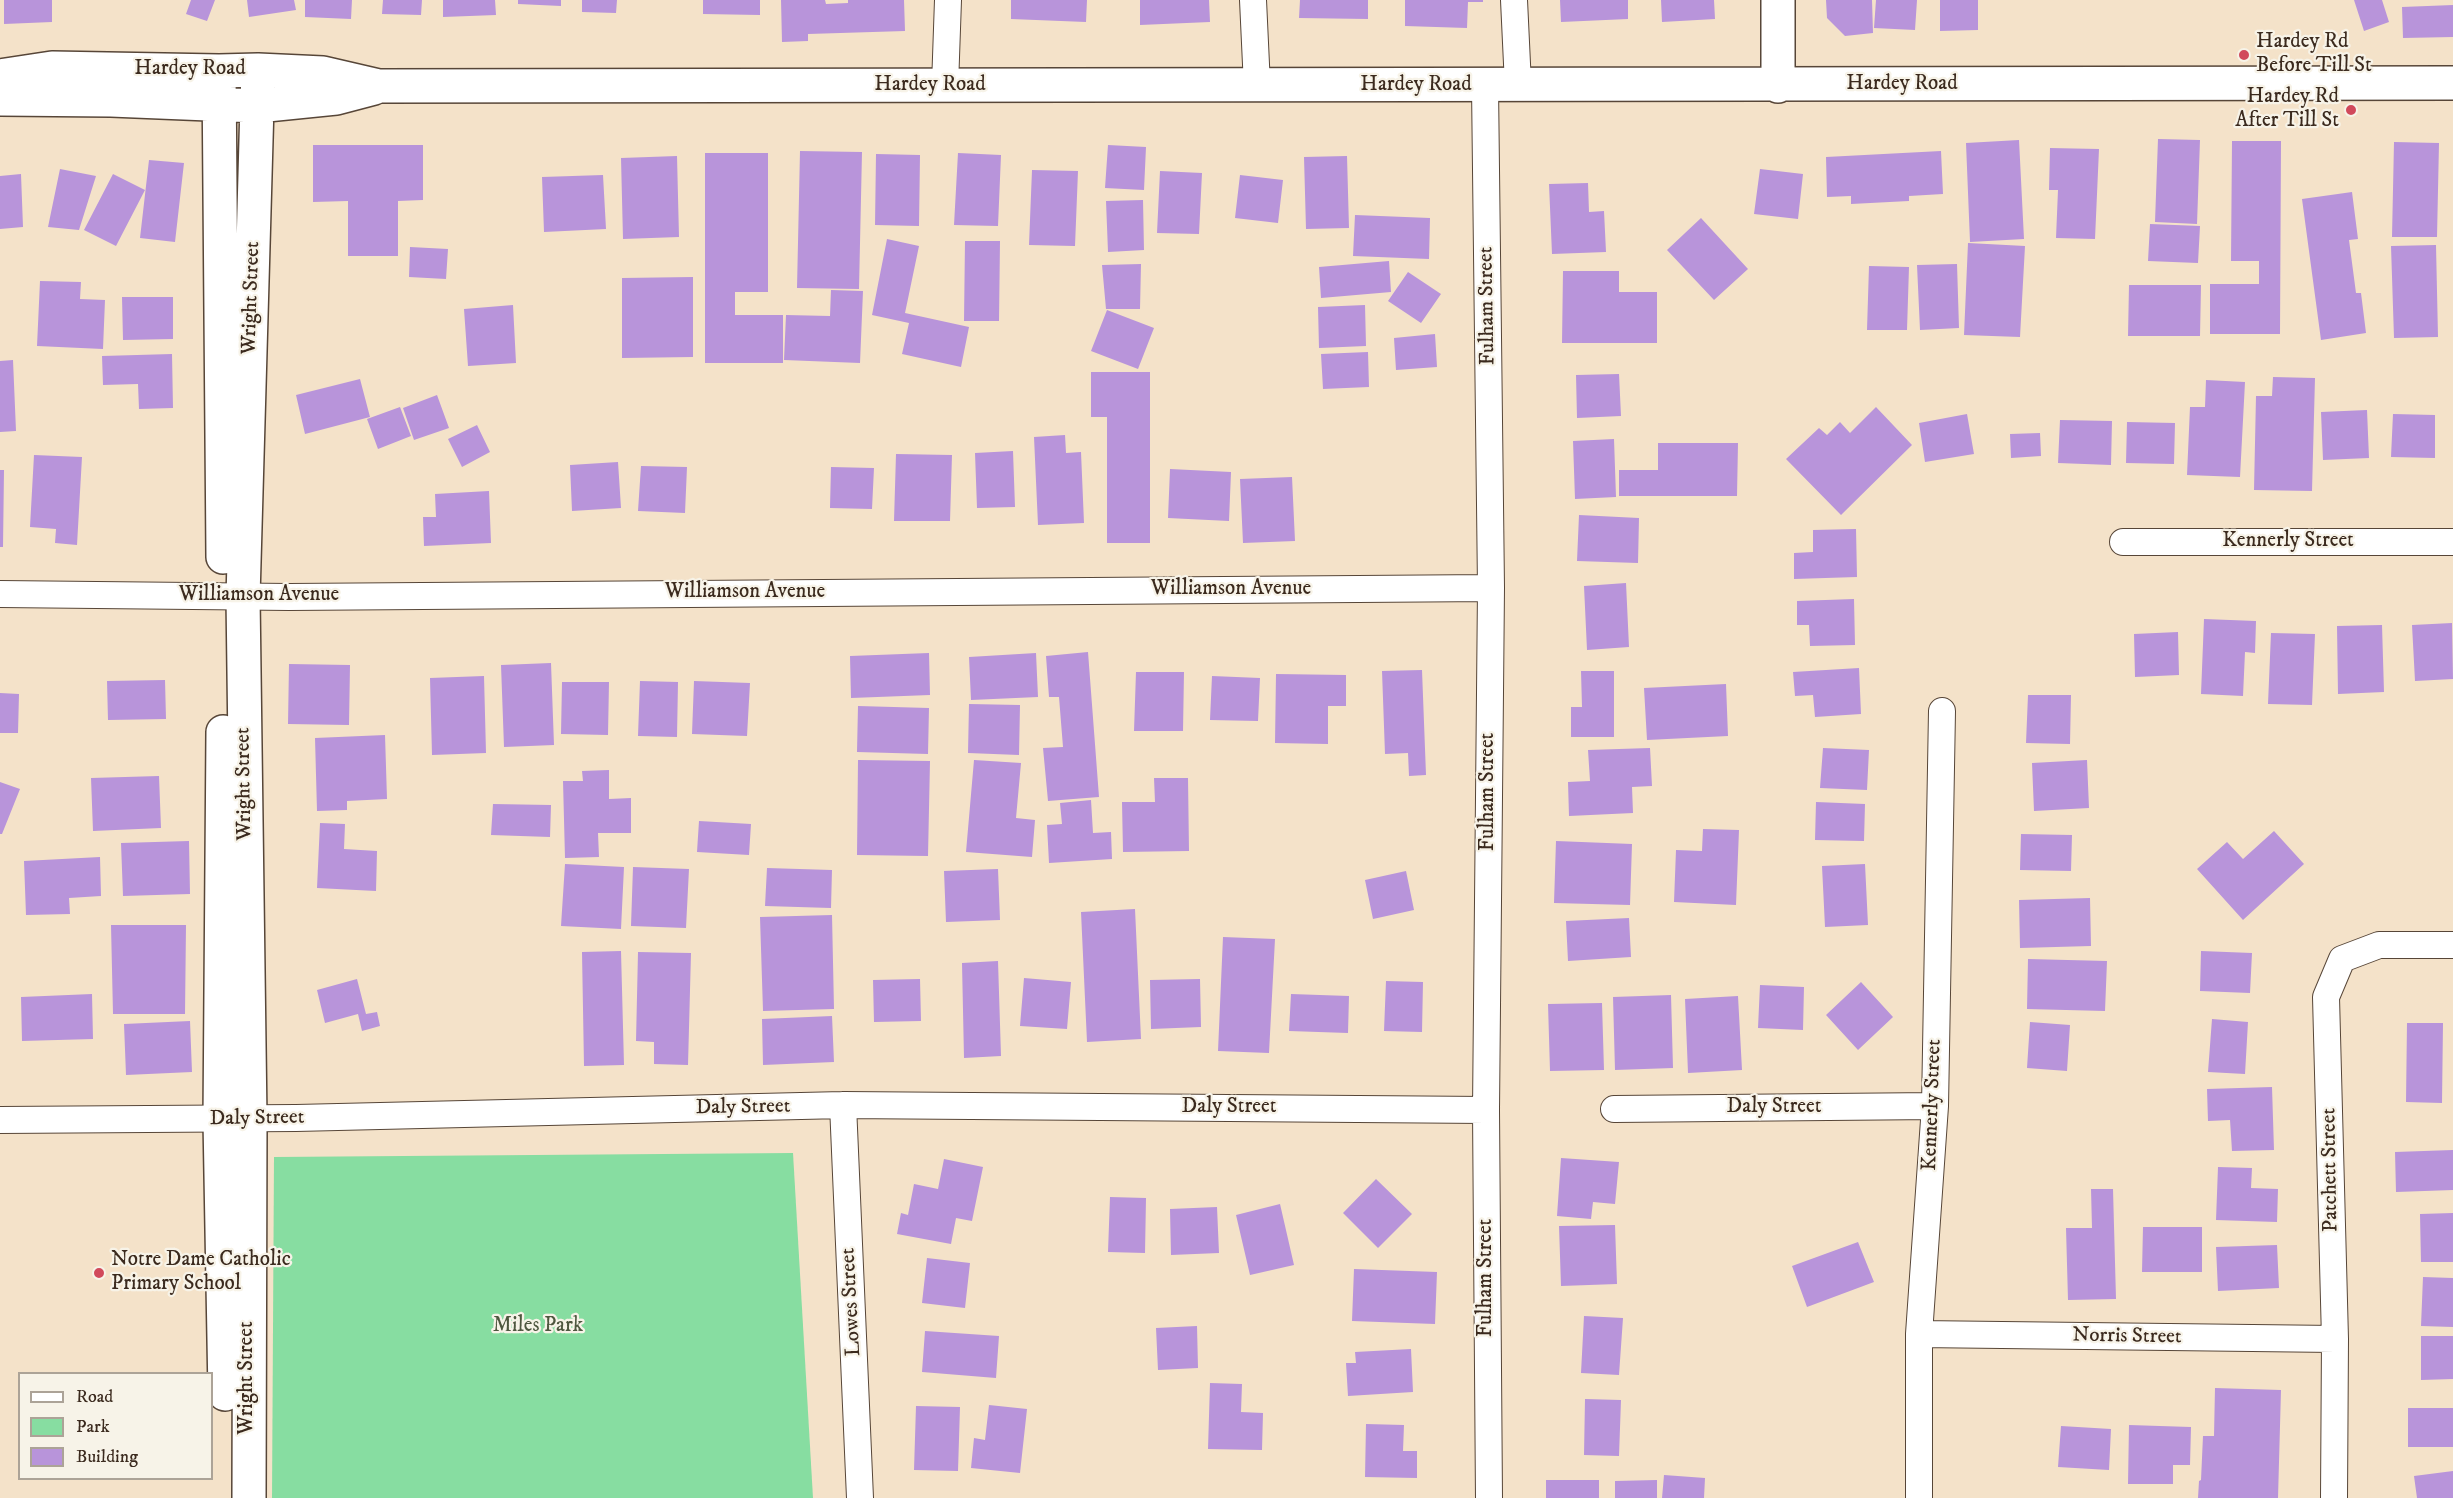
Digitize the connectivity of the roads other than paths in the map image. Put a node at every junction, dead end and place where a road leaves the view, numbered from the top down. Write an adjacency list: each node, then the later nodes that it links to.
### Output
1 (948, 0): 10 (street)
2 (1253, 0): 11 (street)
3 (1514, 0): 9 (street)
4 (1778, 0): 13 (street)
5 (258, 70): 6 (street, Hardey Road); 14 (street, Hardey Road); 17 (street, Wright Street)
6 (219, 71): 7 (street, Hardey Road); 16 (street, Wright Street)
7 (0, 76)
8 (2453, 83): 13 (street, Hardey Road)
9 (1518, 85): 12 (street, Hardey Road); 13 (street, Hardey Road)
10 (945, 86): 11 (street, Hardey Road); 14 (street, Hardey Road)
11 (1257, 86): 12 (street, Hardey Road)
12 (1485, 86): 20 (street, Fulham Street)
13 (1778, 86)
14 (379, 87): 17 (street, Hardey Road)
15 (0, 99): 16 (street, Hardey Road)
16 (219, 105): 17 (street, Hardey Road); 22 (street, Wright Street)
17 (257, 106): 22 (street, Wright Street)
18 (2123, 542): 19 (street, Kennerly Street)
19 (2453, 542)
20 (1491, 588): 22 (street, Williamson Avenue); 28 (street, Fulham Street)
21 (0, 594): 22 (street, Williamson Avenue)
22 (233, 597): 29 (street, Wright Street)
23 (1942, 711): 26 (street, Kennerly Street)
24 (2453, 945): 32 (street, Patchett Street)
25 (843, 1105): 28 (street, Daly Street); 29 (street, Daly Street); 35 (street, Lowes Street)
26 (1935, 1106): 27 (street, Daly Street); 31 (street, Kennerly Street)
27 (1614, 1109)
28 (1486, 1110): 36 (street, Fulham Street)
29 (235, 1119): 30 (street, Daly Street); 33 (street, Wright Street); 34 (street, Wright Street)
30 (0, 1120)
31 (1919, 1334): 32 (street, Norris Street); 37 (street, Kennerly Street)
32 (2335, 1339): 38 (street, Patchett Street)
33 (226, 1498)
34 (249, 1498)
35 (860, 1498)
36 (1489, 1498)
37 (1918, 1498)
38 (2334, 1498)

